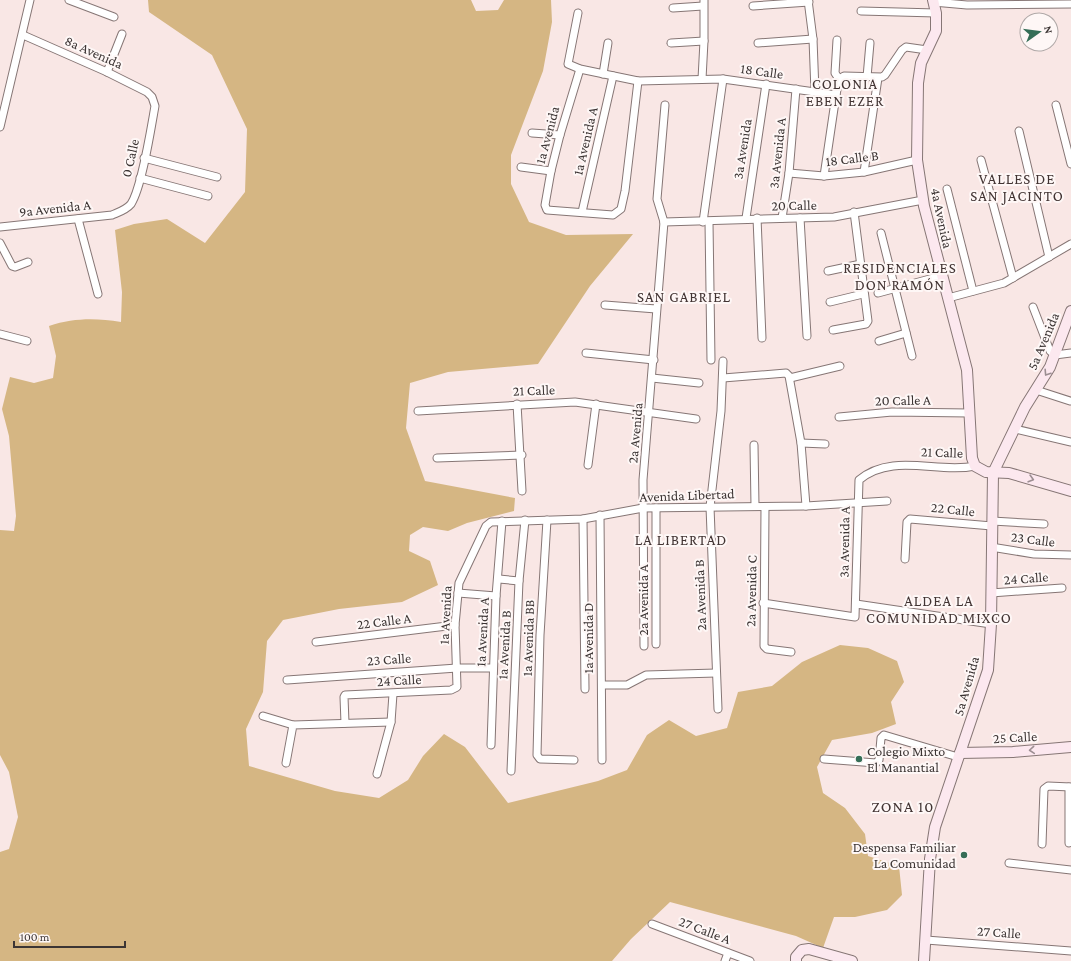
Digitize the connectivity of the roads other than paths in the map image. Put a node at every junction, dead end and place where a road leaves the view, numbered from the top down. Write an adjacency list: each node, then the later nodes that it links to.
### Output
1 (30, 0): 16 (street)
2 (69, 0): 14 (street)
3 (1070, 0): 8 (street)
4 (808, 1): 9 (street); 17 (street)
5 (933, 1): 6 (street); 13 (street, 4a Avenida)
6 (1026, 2): 8 (street)
7 (704, 3): 10 (street); 19 (street)
8 (1071, 4)
9 (753, 6)
10 (672, 8)
11 (861, 11): 13 (street)
12 (578, 13): 25 (street, 18 Calle)
13 (936, 13): 24 (street, 4a Avenida)
14 (114, 17)
15 (122, 34): 26 (street)
16 (23, 35): 26 (street, 8a Avenida); 42 (street)
17 (813, 39): 22 (street); 37 (street)
18 (837, 40): 33 (street)
19 (704, 41): 21 (street); 31 (street)
20 (608, 43): 27 (street)
21 (671, 43)
22 (758, 43)
23 (870, 43): 29 (street)
24 (927, 50): 30 (street); 47 (street, 4a Avenida)
25 (580, 69): 27 (street, 18 Calle); 45 (street, 1a Avenida)
26 (107, 72): 39 (street, 8a Avenida)
27 (603, 74): 28 (street, 18 Calle)
28 (613, 76): 34 (street, 18 Calle); 60 (street, 1a Avenida A)
29 (867, 76): 30 (street); 33 (street)
30 (878, 78): 52 (street)
31 (702, 79): 32 (street, 18 Calle); 34 (street, 18 Calle)
32 (723, 79): 35 (street, 18 Calle); 69 (street)
33 (840, 79): 38 (street)
34 (638, 82): 60 (street)
35 (766, 84): 36 (street, 18 Calle); 63 (street, 3a Avenida)
36 (796, 89): 37 (street, 18 Calle); 53 (street, 3a Avenida A)
37 (815, 92): 38 (street, 18 Calle)
38 (836, 95): 54 (street)
39 (152, 97): 46 (street, 0 Calle)
40 (665, 105): 68 (street)
41 (1056, 105): 49 (street)
42 (0, 127)
43 (1019, 131): 74 (street)
44 (532, 133): 45 (street)
45 (560, 135): 51 (street, 1a Avenida)
46 (144, 158): 55 (street); 56 (street, 0 Calle)
47 (917, 160): 52 (street, 18 Calle B); 59 (street, 4a Avenida)
48 (981, 160): 79 (street)
49 (1071, 164)
50 (521, 167): 51 (street)
51 (551, 171): 60 (street, 1a Avenida)
52 (864, 172): 54 (street, 18 Calle B)
53 (789, 173): 54 (street, 18 Calle B); 65 (street, 3a Avenida A)
54 (824, 176)
55 (217, 177)
56 (140, 178): 58 (street); 62 (street, 0 Calle)
57 (947, 190): 81 (street)
58 (208, 196)
59 (923, 200): 61 (street, 20 Calle); 78 (street, 4a Avenida)
60 (582, 212)
61 (854, 212): 66 (street, 20 Calle); 76 (street)
62 (112, 215): 67 (street, 9a Avenida A)
63 (746, 218): 64 (street, 20 Calle); 69 (street, 20 Calle)
64 (756, 218): 65 (street, 20 Calle); 95 (street)
65 (782, 218): 66 (street, 20 Calle)
66 (800, 218): 94 (street)
67 (78, 219): 70 (street, 9a Avenida A); 83 (street)
68 (664, 222): 69 (street, 20 Calle); 89 (street, 2a Avenida)
69 (706, 222): 103 (street)
70 (0, 228)
71 (881, 233): 80 (street)
72 (0, 243): 75 (street)
73 (1071, 244): 74 (street)
74 (1049, 257): 79 (street)
75 (28, 262)
76 (861, 264): 77 (street); 84 (street)
77 (828, 271)
78 (941, 276): 80 (street); 85 (street, 4a Avenida)
79 (1013, 278): 81 (street)
80 (894, 288): 82 (street); 92 (street)
81 (973, 291): 85 (street)
82 (878, 293)
83 (98, 294)
84 (863, 294): 86 (street); 91 (street)
85 (948, 298): 116 (street, 4a Avenida)
86 (830, 302)
87 (605, 306): 89 (street)
88 (1034, 308): 100 (street)
89 (656, 309): 102 (street, 2a Avenida)
90 (1070, 317): 100 (street, 5a Avenida)
91 (833, 330)
92 (906, 333): 97 (street); 101 (street)
93 (0, 334): 96 (street)
94 (807, 336)
95 (762, 338)
96 (27, 341)
97 (880, 341)
98 (1071, 353): 100 (street)
99 (586, 354): 102 (street)
100 (1055, 354): 110 (street, 5a Avenida, one-way to 110)
101 (912, 356)
102 (654, 360): 107 (street, 2a Avenida)
103 (711, 360)
104 (723, 361): 108 (street, 2a Avenida B)
105 (840, 366): 106 (street)
106 (789, 376): 108 (street); 121 (street)
107 (652, 378): 109 (street); 115 (street, 2a Avenida)
108 (723, 378): 136 (street, 2a Avenida B)
109 (699, 383)
110 (1036, 390): 111 (street); 119 (street, 5a Avenida)
111 (1070, 401)
112 (517, 404): 113 (street, 21 Calle); 114 (street, 21 Calle); 124 (street)
113 (596, 404): 115 (street, 21 Calle); 126 (street)
114 (418, 411)
115 (650, 412): 118 (street, 21 Calle); 138 (street, 2a Avenida)
116 (969, 413): 117 (street, 20 Calle A); 127 (street, 4a Avenida)
117 (839, 416)
118 (696, 419)
119 (1015, 428): 120 (street); 128 (street, 5a Avenida)
120 (1071, 442)
121 (801, 443): 122 (street); 135 (street)
122 (825, 444)
123 (754, 445): 134 (street)
124 (522, 455): 125 (street); 130 (street)
125 (436, 458)
126 (588, 465)
127 (975, 466): 128 (street, 21 Calle); 129 (street, 21 Calle)
128 (993, 473): 131 (street, 21 Calle, one-way to 131); 146 (street, 5a Avenida)
129 (859, 480): 133 (street, 3a Avenida A)
130 (522, 491)
131 (1071, 491)
132 (887, 501): 133 (street, Avenida Libertad)
133 (858, 502): 135 (street, Avenida Libertad); 158 (street, 3a Avenida A)
134 (755, 506): 136 (street, Avenida Libertad); 137 (street, Avenida Libertad)
135 (806, 506): 137 (street, Avenida Libertad)
136 (710, 507): 139 (street, Avenida Libertad); 167 (street, 2a Avenida B)
137 (766, 507): 157 (street, 2a Avenida C)
138 (643, 508): 139 (street, Avenida Libertad); 140 (street, Avenida Libertad); 163 (street, 2a Avenida)
139 (656, 508): 162 (street, 2a Avenida A)
140 (600, 515): 141 (street, Avenida Libertad); 169 (street, 1a Avenida D)
141 (583, 518): 144 (street, Avenida Libertad); 170 (street)
142 (502, 520): 143 (street, Avenida Libertad); 145 (street, Avenida Libertad); 151 (street, 1a Avenida A)
143 (525, 520): 144 (street, Avenida Libertad); 152 (street, 1a Avenida B)
144 (548, 520): 182 (street, 1a Avenida BB)
145 (488, 524): 154 (street, 1a Avenida)
146 (992, 524): 147 (street, 22 Calle); 148 (street, 5a Avenida); 150 (street, 22 Calle)
147 (1044, 524)
148 (991, 547): 149 (street, 23 Calle); 155 (street, 5a Avenida)
149 (1071, 555)
150 (906, 559)
151 (498, 579): 152 (street); 156 (street, 1a Avenida A)
152 (520, 581): 185 (street, 1a Avenida B)
153 (1062, 588): 155 (street, 24 Calle)
154 (458, 593): 156 (street); 160 (street, 1a Avenida)
155 (991, 593): 159 (street, 5a Avenida)
156 (496, 596): 166 (street, 1a Avenida A)
157 (763, 603): 158 (street); 164 (street, 2a Avenida C)
158 (856, 604): 159 (street)
159 (991, 624): 180 (street, 5a Avenida)
160 (455, 625): 161 (street, 22 Calle A); 165 (street, 1a Avenida)
161 (316, 642)
162 (656, 644)
163 (644, 646)
164 (791, 652)
165 (457, 668): 166 (street, 23 Calle); 168 (street, 23 Calle); 171 (street, 1a Avenida)
166 (493, 668): 178 (street, 1a Avenida A)
167 (716, 672): 169 (street); 173 (street, 2a Avenida B)
168 (287, 680)
169 (602, 685): 183 (street, 1a Avenida D)
170 (584, 689)
171 (455, 690): 172 (street, 24 Calle)
172 (393, 694): 175 (street); 176 (street, 24 Calle)
173 (718, 709)
174 (263, 716): 177 (street)
175 (391, 722): 176 (street); 186 (street)
176 (345, 723): 177 (street)
177 (293, 725): 184 (street)
178 (491, 745)
179 (1071, 747): 180 (street, 25 Calle, one-way to 180)
180 (959, 755): 181 (street, 25 Calle); 193 (street, 5a Avenida)
181 (824, 759)
182 (574, 760)
183 (602, 760)
184 (286, 763)
185 (511, 771)
186 (377, 774)
187 (1070, 787): 188 (street); 189 (street)
188 (1069, 842)
189 (1042, 844)
190 (1009, 863): 191 (street)
191 (1071, 870)
192 (652, 924): 195 (street, 27 Calle A)
193 (926, 940): 194 (street, 27 Calle); 200 (street, 5a Avenida)
194 (1071, 951)
195 (728, 953): 196 (street); 197 (street, 27 Calle A)
196 (725, 961)
197 (750, 961)
198 (796, 961): 199 (street)
199 (852, 961)
200 (924, 961)

